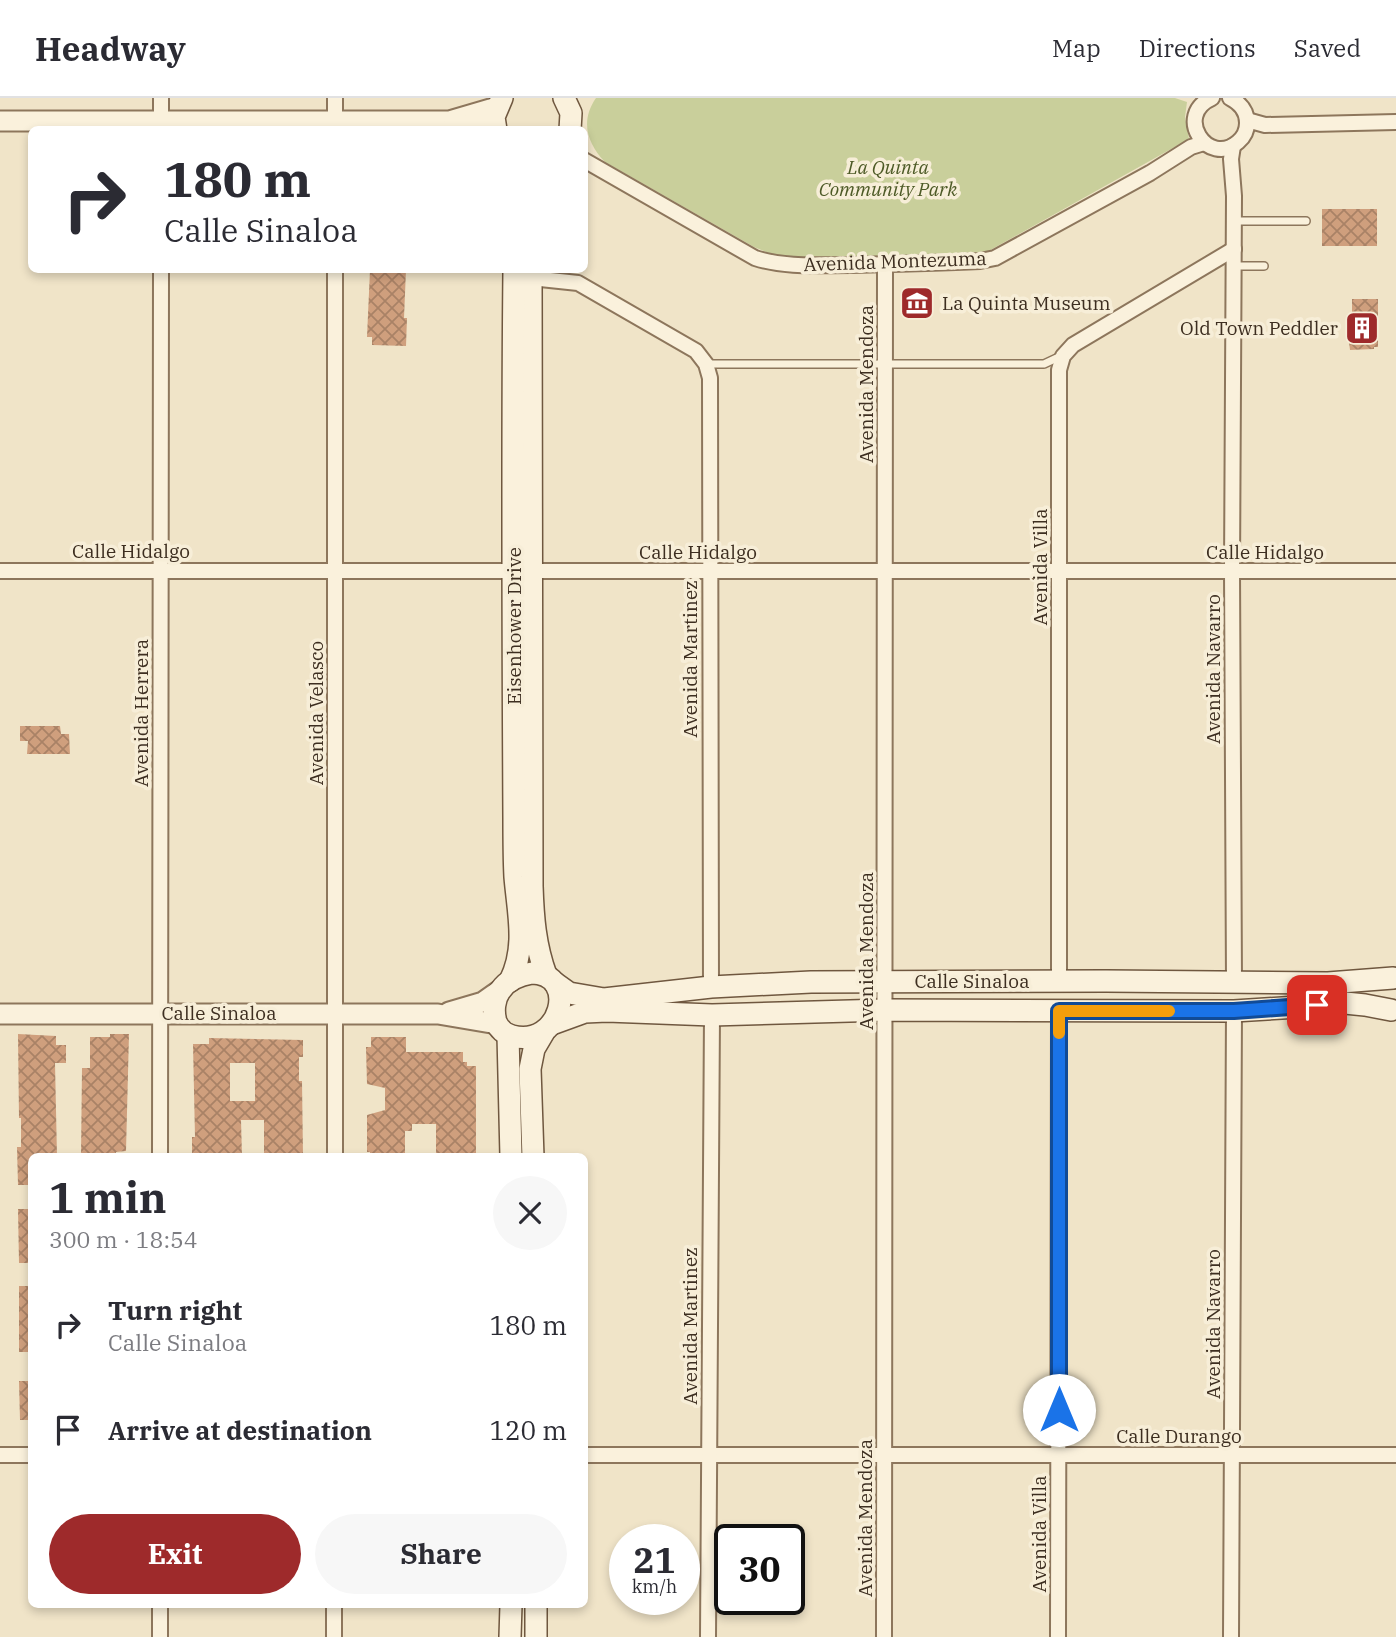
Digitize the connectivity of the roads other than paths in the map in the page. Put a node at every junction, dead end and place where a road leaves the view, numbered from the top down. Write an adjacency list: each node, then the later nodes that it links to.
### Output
1 (161, 98): 11 (street)
2 (335, 98): 12 (street)
3 (564, 98): 15 (main road)
4 (1230, 98): 7 (street)
5 (1202, 101): 16 (street)
6 (499, 102): 9 (street); 14 (main road)
7 (1247, 120): 10 (street); 17 (street)
8 (0, 121): 11 (street)
9 (449, 121): 12 (street); 13 (street)
10 (1396, 122)
11 (161, 125): 12 (street)
12 (335, 125)
13 (468, 126)
14 (495, 126)
15 (570, 126)
16 (1204, 143): 17 (street); 22 (street, Avenida Montezuma)
17 (1233, 146): 19 (street, Avenida Navarro)
18 (588, 162): 22 (street, Avenida Montezuma)
19 (1234, 221): 20 (lane); 21 (street, Avenida Navarro)
20 (1306, 221)
21 (1234, 249): 23 (street, Avenida Navarro); 29 (street)
22 (885, 264): 31 (street, Avenida Mendoza)
23 (1234, 266): 24 (lane); 39 (street, Avenida Navarro)
24 (1264, 266)
25 (161, 273): 33 (street, Avenida Herrera)
26 (335, 273): 34 (street, Avenida Velasco)
27 (525, 273): 35 (main road, Eisenhower Drive)
28 (530, 273): 30 (street)
29 (1063, 356): 31 (lane); 38 (street, Avenida Villa)
30 (706, 364): 31 (lane); 36 (street, Avenida Martinez)
31 (886, 364): 37 (street, Avenida Mendoza)
32 (0, 571): 33 (street, Calle Hidalgo)
33 (161, 571): 34 (street, Calle Hidalgo); 51 (street, Avenida Herrera)
34 (335, 571): 35 (street, Calle Hidalgo); 52 (street, Avenida Velasco)
35 (523, 571): 36 (street, Calle Hidalgo); 42 (main road, Eisenhower Drive); 46 (main road, Eisenhower Drive)
36 (709, 571): 37 (street, Calle Hidalgo); 47 (street, Avenida Martinez)
37 (885, 571): 38 (street, Calle Hidalgo); 43 (street, Avenida Mendoza)
38 (1059, 571): 39 (street, Calle Hidalgo); 44 (street, Avenida Villa)
39 (1232, 571): 40 (street, Calle Hidalgo); 45 (street, Avenida Navarro)
40 (1396, 571)
41 (1394, 976): 45 (main road, Calle Sinaloa); 53 (main road)
42 (550, 979): 46 (main road); 47 (main road, Calle Sinaloa); 57 (main road)
43 (885, 981): 44 (main road, Calle Sinaloa); 47 (main road, Calle Sinaloa); 48 (street, Avenida Mendoza)
44 (1059, 981): 45 (main road, Calle Sinaloa)
45 (1234, 981)
46 (505, 985): 55 (street, Calle Sinaloa); 58 (main road)
47 (711, 986)
48 (885, 1010): 49 (main road, Calle Sinaloa); 56 (main road, Calle Sinaloa); 67 (street, Avenida Mendoza)
49 (1059, 1011): 50 (main road, Calle Sinaloa); 68 (street, Avenida Villa)
50 (1234, 1011): 53 (main road, Calle Sinaloa); 69 (street, Avenida Navarro)
51 (160, 1013): 52 (street, Calle Sinaloa); 54 (street, Calle Sinaloa); 59 (street, Avenida Herrera)
52 (335, 1013): 55 (street, Calle Sinaloa); 60 (street, Avenida Velasco)
53 (1394, 1013)
54 (0, 1014)
55 (438, 1014): 58 (street, Calle Sinaloa)
56 (712, 1016): 57 (main road, Calle Sinaloa); 66 (street, Avenida Martinez)
57 (548, 1028): 58 (main road); 62 (main road)
58 (503, 1030): 61 (main road)
59 (160, 1153)
60 (335, 1153)
61 (510, 1153)
62 (533, 1153)
63 (0, 1455): 64 (street)
64 (28, 1455)
65 (588, 1455): 66 (street, Calle Durango)
66 (708, 1455): 67 (street, Calle Durango); 79 (street, Avenida Martinez)
67 (884, 1455): 68 (street, Calle Durango); 80 (street, Avenida Mendoza)
68 (1058, 1455): 69 (street, Calle Durango); 81 (street, Avenida Villa)
69 (1231, 1455): 70 (street, Calle Durango); 82 (street, Avenida Navarro)
70 (1396, 1455)
71 (160, 1608): 75 (street)
72 (334, 1608): 76 (street)
73 (511, 1608): 77 (main road)
74 (536, 1608): 78 (main road)
75 (160, 1637)
76 (334, 1637)
77 (510, 1637)
78 (536, 1637)
79 (708, 1637)
80 (884, 1637)
81 (1058, 1637)
82 (1231, 1637)

